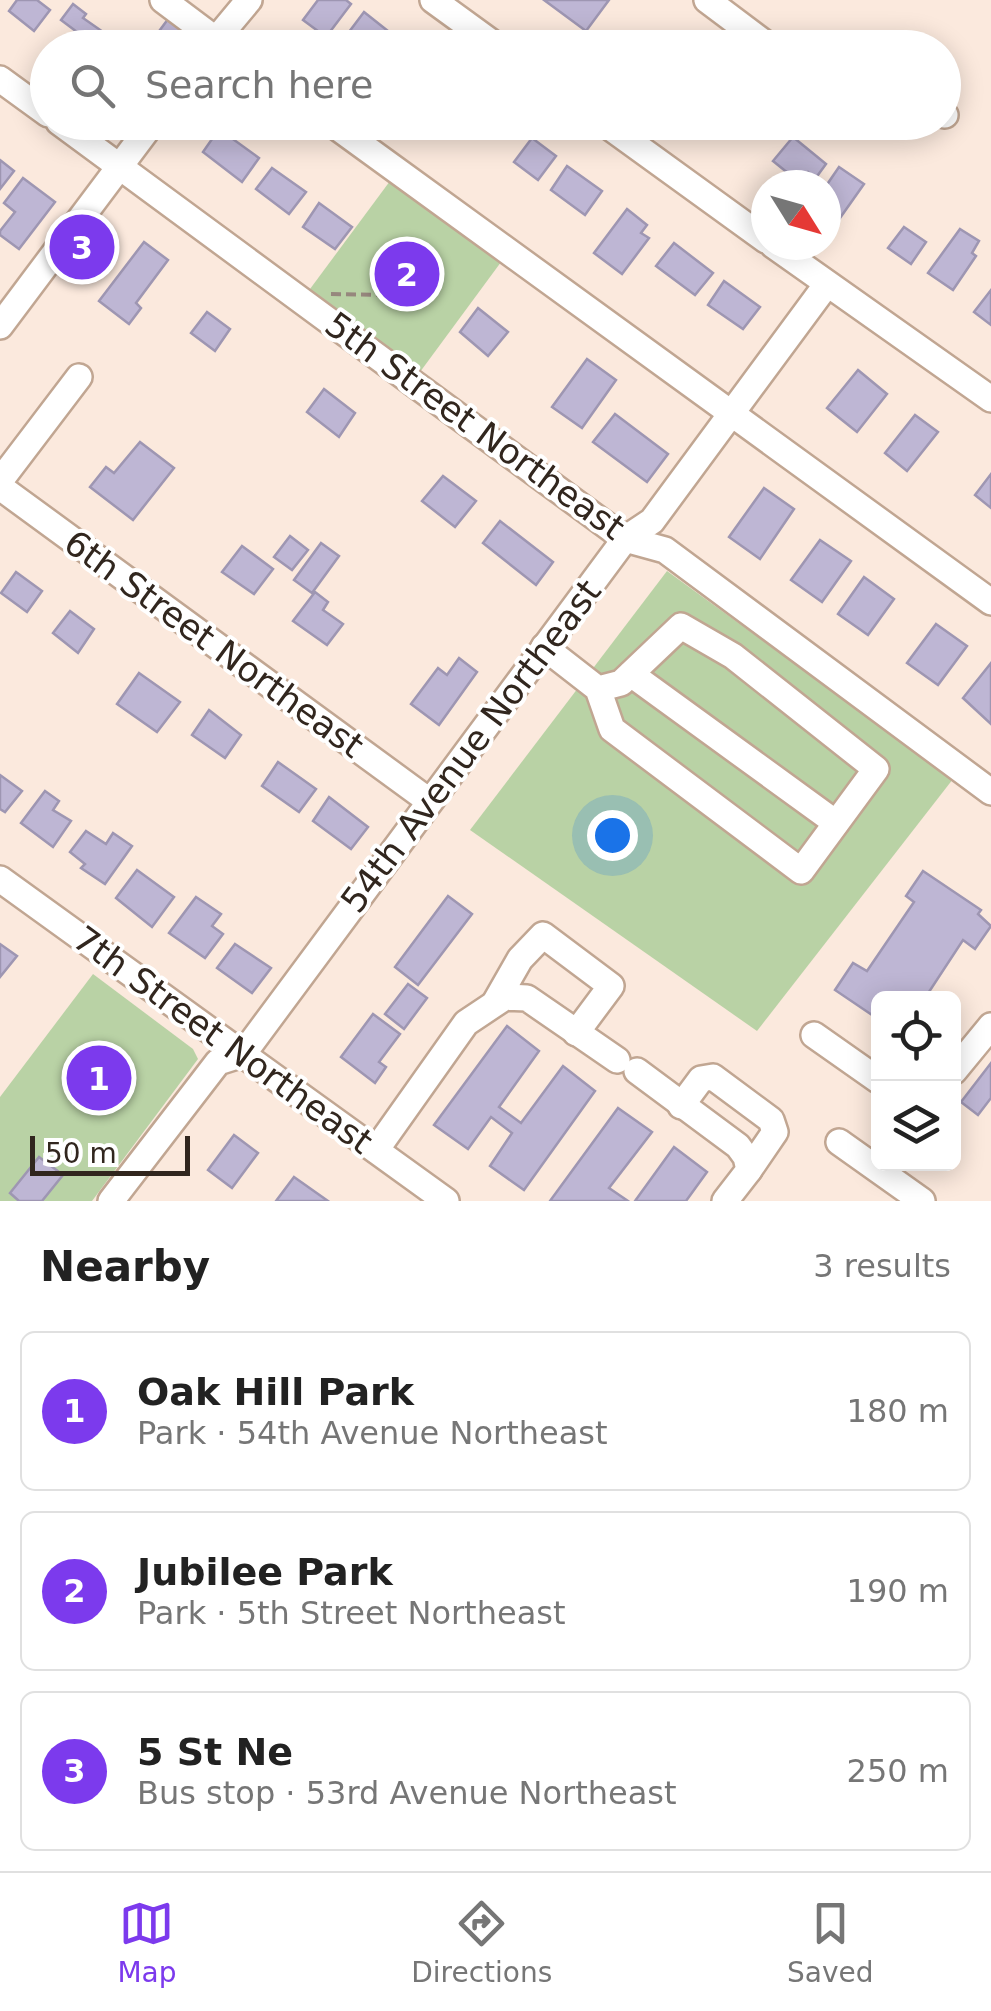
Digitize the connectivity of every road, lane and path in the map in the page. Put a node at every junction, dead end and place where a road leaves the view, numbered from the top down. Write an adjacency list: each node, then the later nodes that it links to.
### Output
1 (163, 0): 5 (street)
2 (249, 0): 6 (street)
3 (433, 0): 7 (street)
4 (706, 0): 8 (street)
5 (199, 30)
6 (228, 30)
7 (474, 30)
8 (746, 30)
9 (0, 79): 10 (street)
10 (30, 101)
11 (83, 140): 15 (street, 5th Street Northeast)
12 (140, 140): 15 (street)
13 (355, 140): 25 (street)
14 (628, 140): 16 (street)
15 (120, 167): 19 (street); 21 (street, 5th Street Northeast)
16 (751, 229)
17 (794, 260): 18 (street)
18 (827, 284): 24 (street); 25 (street, 54th Avenue Northeast)
19 (9, 295): 22 (street)
20 (384, 295): 21 (path)
21 (314, 310): 27 (street, 5th Street Northeast)
22 (0, 326)
23 (79, 377): 26 (street)
24 (991, 400)
25 (734, 414): 27 (street, 54th Avenue Northeast); 28 (street)
26 (0, 484): 33 (street, 6th Street Northeast)
27 (626, 540): 29 (street, 54th Avenue Northeast); 32 (street, 5th Street Northeast)
28 (991, 602)
29 (544, 648): 31 (street); 33 (street, 54th Avenue Northeast)
30 (631, 674): 31 (street); 34 (street); 34 (street)
31 (598, 689): 34 (street)
32 (991, 792)
33 (428, 801): 40 (street, 54th Avenue Northeast)
34 (836, 823)
35 (0, 879): 40 (street, 7th Street Northeast)
36 (496, 1001): 38 (street); 38 (street); 45 (street)
37 (991, 1026): 41 (street)
38 (576, 1032): 43 (street)
39 (814, 1035): 42 (street)
40 (243, 1054): 45 (street, 7th Street Northeast); 47 (street, 54th Avenue Northeast)
41 (961, 1062)
42 (871, 1075)
43 (681, 1106): 46 (street); 46 (street)
44 (839, 1142): 50 (street)
45 (376, 1150): 48 (street, 7th Street Northeast)
46 (748, 1170): 49 (street)
47 (111, 1201)
48 (446, 1201)
49 (725, 1201)
50 (922, 1201)

